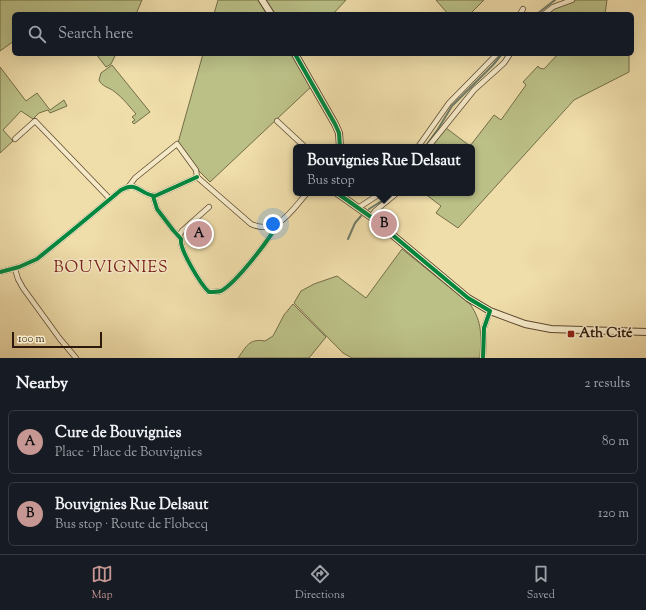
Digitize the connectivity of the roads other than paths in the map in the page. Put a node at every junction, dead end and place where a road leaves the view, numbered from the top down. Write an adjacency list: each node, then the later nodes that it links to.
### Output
1 (262, 0): 4 (street)
2 (572, 0): 6 (street)
3 (523, 9): 5 (street)
4 (270, 12)
5 (521, 12)
6 (547, 12)
7 (296, 56): 13 (street)
8 (495, 56): 14 (street)
9 (509, 56): 15 (street)
10 (277, 121): 12 (street)
11 (15, 139): 23 (street)
12 (302, 144)
13 (340, 144)
14 (420, 144)
15 (430, 144)
16 (197, 177): 17 (street); 18 (street); 26 (street)
17 (129, 186): 18 (street); 23 (street)
18 (153, 196): 27 (street)
19 (304, 196): 26 (street)
20 (341, 196): 25 (street)
21 (378, 196): 25 (street)
22 (393, 196): 25 (street)
23 (110, 199): 28 (street)
24 (209, 207): 27 (street)
25 (364, 212): 30 (street)
26 (278, 223): 27 (street)
27 (179, 236)
28 (15, 269): 29 (street); 32 (street)
29 (0, 272)
30 (490, 311): 31 (street); 33 (street)
31 (646, 332)
32 (76, 358)
33 (483, 358)

